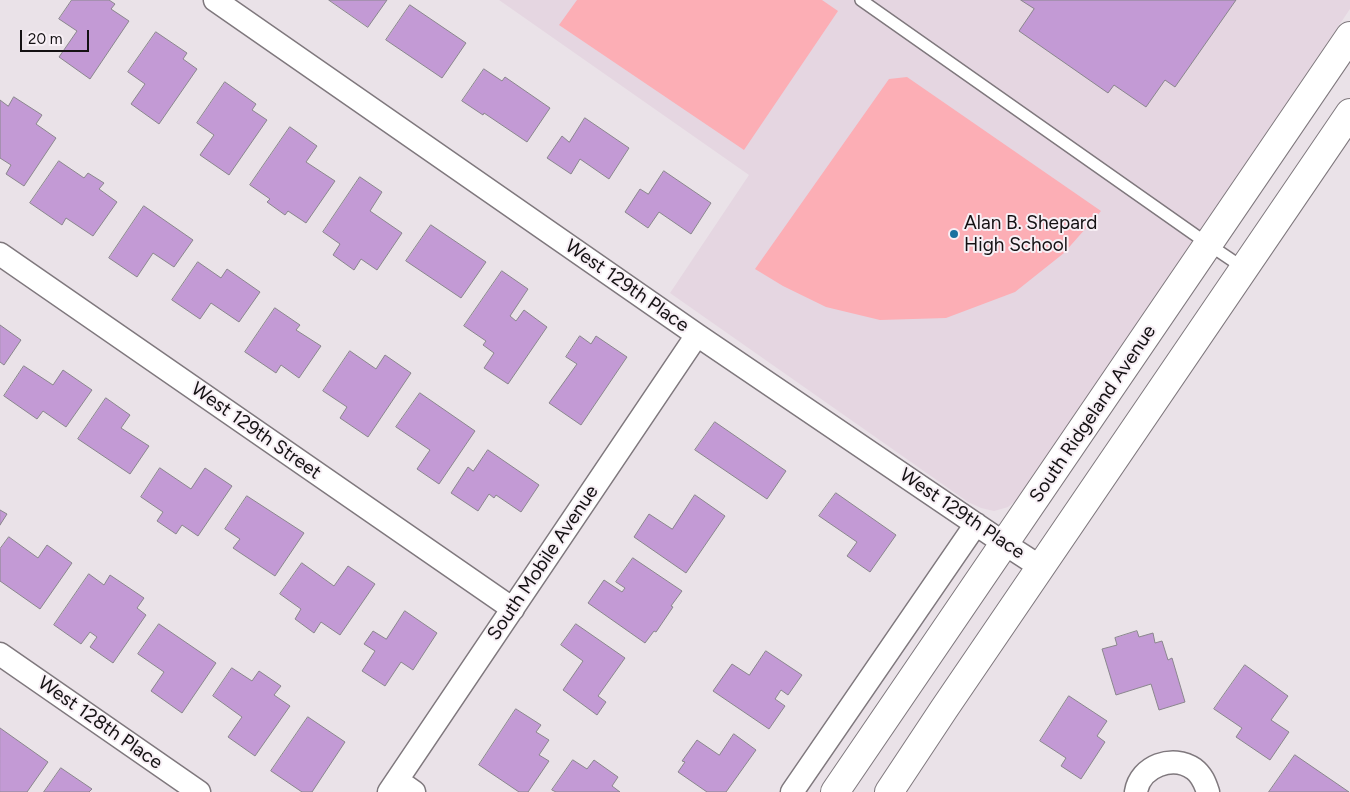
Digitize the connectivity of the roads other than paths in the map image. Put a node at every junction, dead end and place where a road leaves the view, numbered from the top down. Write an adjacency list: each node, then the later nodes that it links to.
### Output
1 (215, 0): 8 (street, West 129th Place)
2 (860, 0): 5 (lane)
3 (1350, 36): 5 (main road, South Ridgeland Avenue)
4 (1350, 114): 7 (main road)
5 (1208, 244): 7 (lane); 10 (main road, South Ridgeland Avenue)
6 (0, 254): 12 (street, West 129th Street)
7 (1245, 269): 11 (main road)
8 (697, 335): 9 (street, West 129th Place); 12 (street, South Mobile Avenue)
9 (976, 524): 10 (street, West 129th Place); 16 (street)
10 (1005, 544): 11 (street, West 129th Place); 17 (main road, South Ridgeland Avenue)
11 (1042, 568): 18 (main road)
12 (513, 609): 14 (street, South Mobile Avenue)
13 (0, 654): 15 (street, West 128th Place)
14 (400, 788)
15 (199, 792)
16 (792, 792)
17 (835, 792)
18 (889, 792)
19 (1136, 792): 20 (street)
20 (1208, 792)

